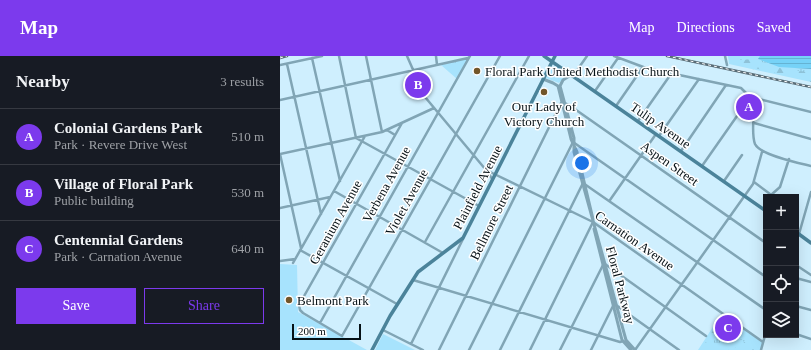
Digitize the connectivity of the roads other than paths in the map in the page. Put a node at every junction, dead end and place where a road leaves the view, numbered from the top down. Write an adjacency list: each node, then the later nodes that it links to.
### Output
1 (322, 56): 14 (street)
2 (339, 56): 28 (street)
3 (366, 56): 26 (street)
4 (407, 56): 22 (street, Carnation Avenue)
5 (436, 56): 19 (street)
6 (500, 56): 47 (street, Violet Avenue)
7 (529, 56): 61 (street)
8 (544, 56): 16 (main road, Tulip Avenue)
9 (555, 56): 16 (main road, Plainfield Avenue)
10 (587, 56): 24 (street)
11 (725, 56): 20 (street)
12 (469, 57): 15 (street); 41 (street, Verbena Avenue)
13 (616, 57): 21 (street); 32 (street)
14 (312, 58): 17 (street); 31 (street)
15 (463, 58): 19 (street)
16 (552, 62): 24 (main road, Tulip Avenue); 25 (main road, Plainfield Avenue)
17 (287, 64): 18 (street); 34 (street)
18 (280, 65)
19 (438, 65): 22 (street)
20 (727, 65)
21 (642, 67): 23 (street); 38 (street)
22 (413, 70): 26 (street); 39 (street, Carnation Avenue)
23 (671, 74): 27 (street); 42 (street)
24 (573, 76): 30 (street); 32 (main road, Tulip Avenue)
25 (543, 79): 30 (street); 69 (main road, Plainfield Avenue)
26 (371, 80): 28 (street); 46 (street)
27 (699, 80): 29 (street); 49 (street)
28 (345, 85): 31 (street); 51 (street)
29 (726, 85): 33 (street); 57 (street)
30 (559, 86): 37 (street, Floral Parkway)
31 (320, 91): 34 (street); 55 (street)
32 (595, 91): 38 (main road, Tulip Avenue)
33 (751, 96): 35 (street); 66 (street)
34 (294, 97): 36 (street); 56 (street)
35 (755, 98): 40 (street); 44 (street)
36 (280, 100)
37 (563, 103): 54 (street, Floral Parkway); 63 (street, Aspen Street); 77 (street, Bellmore Street)
38 (616, 106): 42 (main road, Tulip Avenue)
39 (434, 108): 41 (street, Carnation Avenue); 43 (street)
40 (811, 112)
41 (438, 113): 47 (street, Carnation Avenue); 65 (street, Verbena Avenue)
42 (638, 121): 49 (main road, Tulip Avenue)
43 (402, 123): 45 (street); 48 (street, Geranium Avenue)
44 (754, 123): 52 (street); 58 (street)
45 (386, 130): 46 (street); 48 (street)
46 (382, 132): 50 (street)
47 (456, 134): 61 (street, Carnation Avenue); 71 (street, Violet Avenue)
48 (395, 135): 60 (street, Geranium Avenue)
49 (658, 135): 57 (main road, Tulip Avenue); 63 (street)
50 (365, 136): 51 (street); 53 (street)
51 (356, 138): 53 (street); 55 (street)
52 (811, 139)
53 (362, 140): 60 (street); 73 (street)
54 (573, 142): 70 (street); 76 (street, Floral Parkway); 85 (street)
55 (331, 143): 56 (street); 73 (street)
56 (306, 149): 59 (street); 86 (street)
57 (681, 151): 66 (main road, Tulip Avenue)
58 (762, 152): 64 (street); 75 (street)
59 (280, 154): 89 (street)
60 (385, 154): 65 (street); 88 (street, Geranium Avenue)
61 (474, 155): 68 (street, Carnation Avenue); 79 (street)
62 (742, 155): 74 (street)
63 (641, 156): 70 (street); 96 (street, Aspen Street)
64 (789, 160): 67 (street); 82 (street)
65 (408, 166): 71 (street); 95 (street, Verbena Avenue)
66 (702, 166): 74 (main road, Tulip Avenue)
67 (811, 166)
68 (486, 170): 69 (street, Carnation Avenue); 72 (street, Carnation Avenue)
69 (495, 174): 72 (main road, Plainfield Avenue); 77 (street, Carnation Avenue)
70 (625, 178): 87 (street); 102 (street)
71 (431, 179): 79 (street); 98 (street, Violet Avenue)
72 (492, 179): 90 (main road, Plainfield Avenue)
73 (340, 181): 78 (street)
74 (724, 181): 83 (main road, Tulip Avenue)
75 (754, 182): 81 (street); 83 (street)
76 (583, 183): 87 (street); 93 (street); 97 (street, Floral Parkway)
77 (520, 186): 85 (street, Carnation Avenue); 126 (street, Bellmore Street)
78 (334, 191): 84 (street); 88 (street)
79 (454, 192): 90 (street); 104 (street)
80 (811, 192): 99 (street)
81 (769, 194)
82 (774, 194)
83 (744, 196): 92 (main road, Tulip Avenue); 96 (street)
84 (330, 197): 86 (street); 94 (street)
85 (544, 198): 93 (street, Carnation Avenue); 128 (street)
86 (317, 200): 89 (street); 94 (street)
87 (610, 201): 112 (street)
88 (356, 203): 95 (street); 114 (street, Geranium Avenue)
89 (291, 206): 91 (street); 107 (street)
90 (479, 206): 101 (main road, Plainfield Avenue)
91 (280, 208)
92 (763, 209)
93 (569, 210): 97 (street, Carnation Avenue); 134 (street)
94 (320, 214): 107 (street)
95 (379, 216): 98 (street); 118 (street, Verbena Avenue)
96 (729, 217): 102 (street); 103 (street, Aspen Street)
97 (593, 222): 115 (street, Floral Parkway); 123 (street, Carnation Avenue); 135 (street)
98 (402, 229): 104 (street); 125 (street, Violet Avenue)
99 (799, 230)
100 (799, 234): 105 (main road)
101 (464, 236): 106 (main road, Plainfield Avenue); 108 (street)
102 (713, 240): 112 (street); 117 (street)
103 (763, 241)
104 (425, 242): 109 (street)
105 (811, 243)
106 (455, 245): 108 (street); 109 (main road, Plainfield Avenue)
107 (301, 249): 110 (street); 114 (street)
108 (457, 251): 124 (street)
109 (444, 253): 121 (main road, Plainfield Avenue)
110 (296, 258): 111 (street); 113 (street)
111 (280, 261)
112 (697, 262): 123 (street); 132 (street)
113 (293, 263)
114 (323, 263): 118 (street); 136 (street, Geranium Avenue)
115 (604, 264): 129 (street, Floral Parkway); 130 (street); 137 (street, Floral Parkway)
116 (797, 266): 119 (street)
117 (763, 275)
118 (346, 276): 125 (street); 136 (street, Verbena Avenue)
119 (811, 276)
120 (799, 279): 122 (street)
121 (413, 280): 124 (street); 127 (main road, Plainfield Avenue)
122 (811, 282)
123 (681, 284): 130 (street); 146 (street, Carnation Avenue)
124 (439, 288): 126 (street); 147 (street)
125 (369, 289): 127 (street); 136 (street, Violet Avenue)
126 (466, 296): 128 (street); 150 (street, Bellmore Street)
127 (397, 304): 139 (main road, Plainfield Avenue)
128 (492, 304): 134 (street); 151 (street)
129 (614, 305): 138 (street); 140 (street); 145 (street, Floral Parkway)
130 (665, 307): 138 (street); 142 (street)
131 (799, 307): 133 (street)
132 (763, 308)
133 (811, 310)
134 (518, 312): 135 (street); 152 (street)
135 (545, 320): 137 (street); 153 (street)
136 (320, 323)
137 (572, 328): 140 (street); 154 (street, Floral Parkway)
138 (650, 329): 157 (street); 158 (street)
139 (382, 330): 147 (street); 148 (main road, Plainfield Avenue)
140 (598, 335): 145 (street); 155 (street)
141 (799, 335): 144 (street)
142 (706, 336)
143 (764, 338): 146 (street)
144 (811, 339)
145 (623, 341): 156 (street, Floral Parkway); 157 (street, Floral Parkway)
146 (763, 342): 159 (street)
147 (411, 344): 149 (street)
148 (372, 350)
149 (423, 350)
150 (439, 350)
151 (469, 350)
152 (500, 350)
153 (530, 350)
154 (560, 350)
155 (590, 350)
156 (631, 350)
157 (635, 350)
158 (679, 350)
159 (761, 350)

